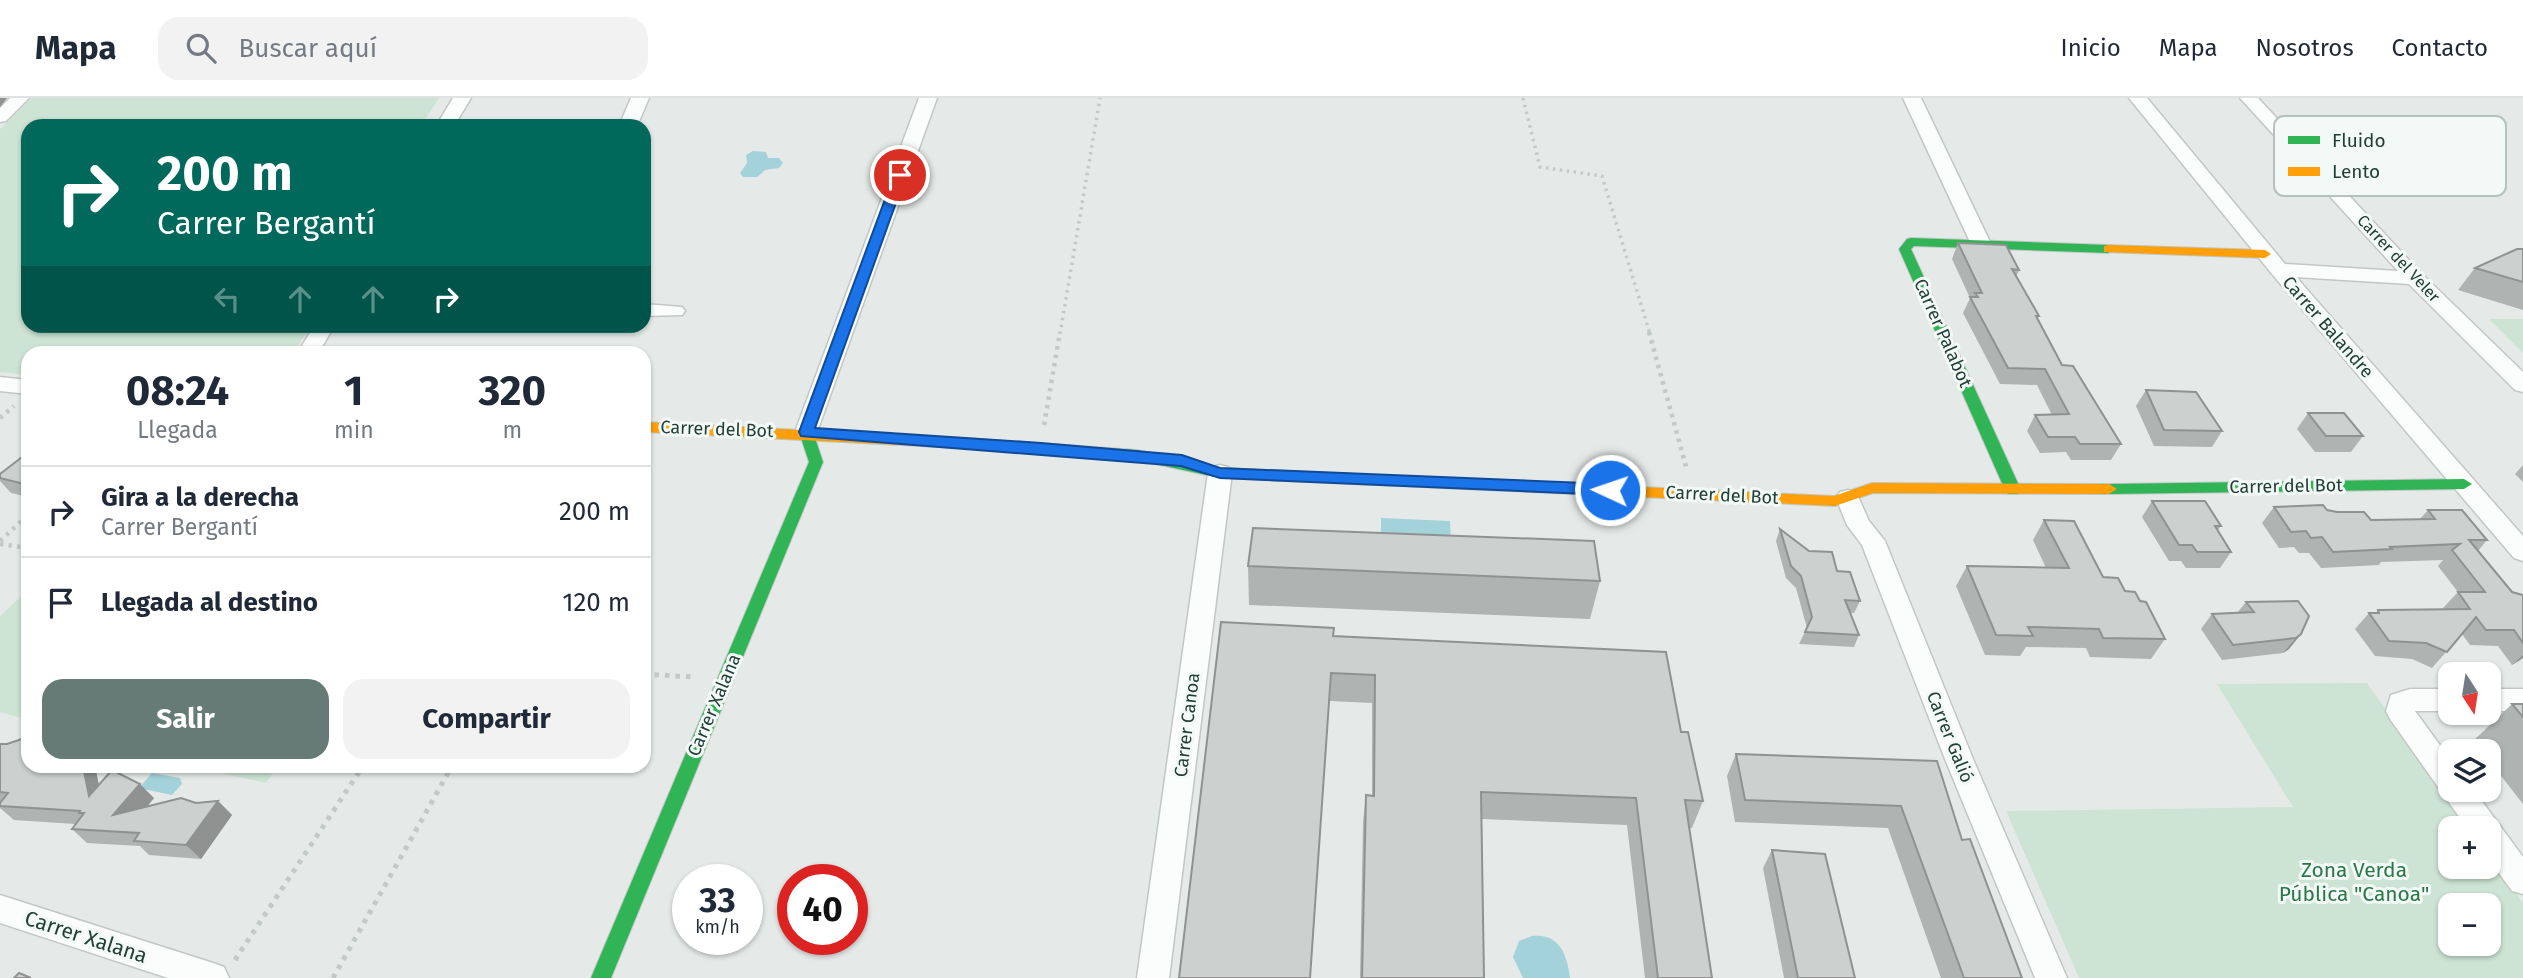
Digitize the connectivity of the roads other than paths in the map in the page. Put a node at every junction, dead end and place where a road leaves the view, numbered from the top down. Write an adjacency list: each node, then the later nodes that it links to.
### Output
1 (20, 98): 8 (street)
2 (462, 98): 9 (street)
3 (640, 98): 10 (street)
4 (928, 98): 22 (street)
5 (1912, 98): 13 (street)
6 (2138, 98): 14 (street, Carrer Balandre)
7 (2249, 98): 11 (street, Carrer del Veler)
8 (0, 117)
9 (449, 119)
10 (631, 119)
11 (2274, 125)
12 (2340, 196): 15 (street, Carrer del Veler)
13 (1981, 244): 14 (street, Carrer Palabot); 25 (street, Carrer Palabot)
14 (2272, 262): 15 (street); 24 (street, Carrer Balandre)
15 (2416, 278): 19 (street, Carrer del Veler)
16 (651, 310): 17 (street)
17 (675, 310)
18 (0, 384): 20 (street)
19 (2523, 385)
20 (21, 386)
21 (651, 427): 22 (street, Carrer del Bot)
22 (806, 432): 23 (street, Carrer del Bot); 36 (street, Carrer Xalana)
23 (1220, 473): 26 (street, Carrer del Bot); 37 (street, Carrer Canoa)
24 (2464, 484): 25 (street, Carrer del Bot); 27 (street, Carrer Balandre)
25 (2013, 491): 26 (street, Carrer del Bot)
26 (1848, 498): 38 (street, Carrer Galió)
27 (2523, 552)
28 (2438, 700): 31 (street)
29 (2501, 700): 30 (street)
30 (2523, 700)
31 (2438, 764)
32 (2501, 851): 33 (street)
33 (2523, 881)
34 (0, 909): 35 (street, Carrer Xalana)
35 (221, 972)
36 (601, 978)
37 (1153, 978)
38 (2051, 978)

